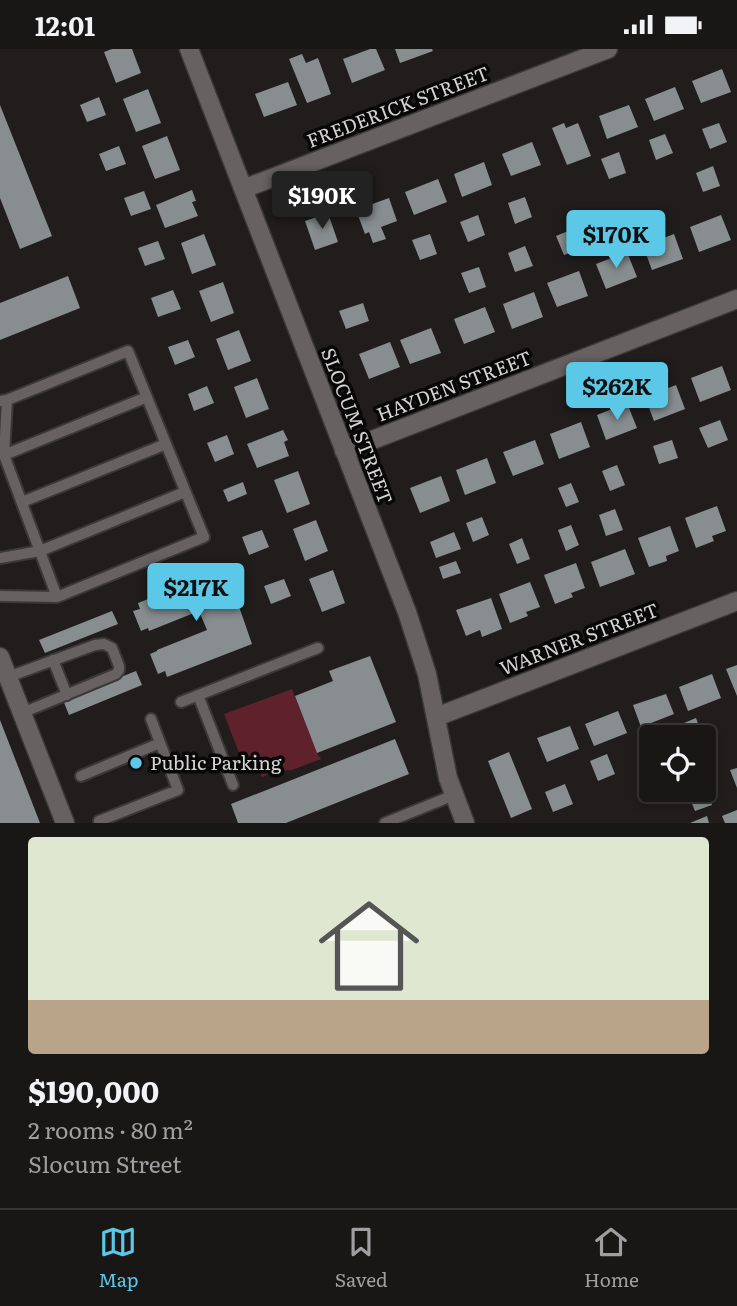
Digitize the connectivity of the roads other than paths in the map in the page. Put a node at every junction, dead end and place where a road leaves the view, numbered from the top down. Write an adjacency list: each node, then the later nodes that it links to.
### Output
1 (189, 49): 3 (street, SLOCUM STREET)
2 (608, 49): 3 (street, FREDERICK STREET)
3 (243, 189): 8 (street, SLOCUM STREET)
4 (737, 299): 8 (street, HAYDEN STREET)
5 (147, 397): 6 (lane); 7 (lane); 9 (lane)
6 (3, 401): 9 (lane)
7 (166, 444): 10 (lane); 11 (lane)
8 (344, 451): 25 (street, SLOCUM STREET)
9 (4, 455): 11 (lane)
10 (185, 492): 12 (lane); 15 (lane)
11 (22, 502): 12 (lane)
12 (40, 551): 13 (lane); 15 (lane)
13 (0, 558)
14 (0, 596): 15 (lane)
15 (57, 597)
16 (737, 601): 25 (street, WARNER STREET)
17 (318, 648): 22 (lane)
18 (0, 657): 20 (street)
19 (53, 660): 20 (lane); 21 (lane); 21 (lane)
20 (8, 677): 24 (street)
21 (66, 695): 24 (lane)
22 (198, 695): 23 (lane); 29 (lane)
23 (181, 702)
24 (22, 713): 32 (street)
25 (436, 717): 30 (street, SLOCUM STREET)
26 (151, 719): 27 (lane)
27 (160, 743): 28 (lane); 31 (lane)
28 (81, 776)
29 (233, 785)
30 (454, 795): 33 (lane); 34 (street, SLOCUM STREET)
31 (99, 821)
32 (65, 823)
33 (384, 823)
34 (465, 823)

